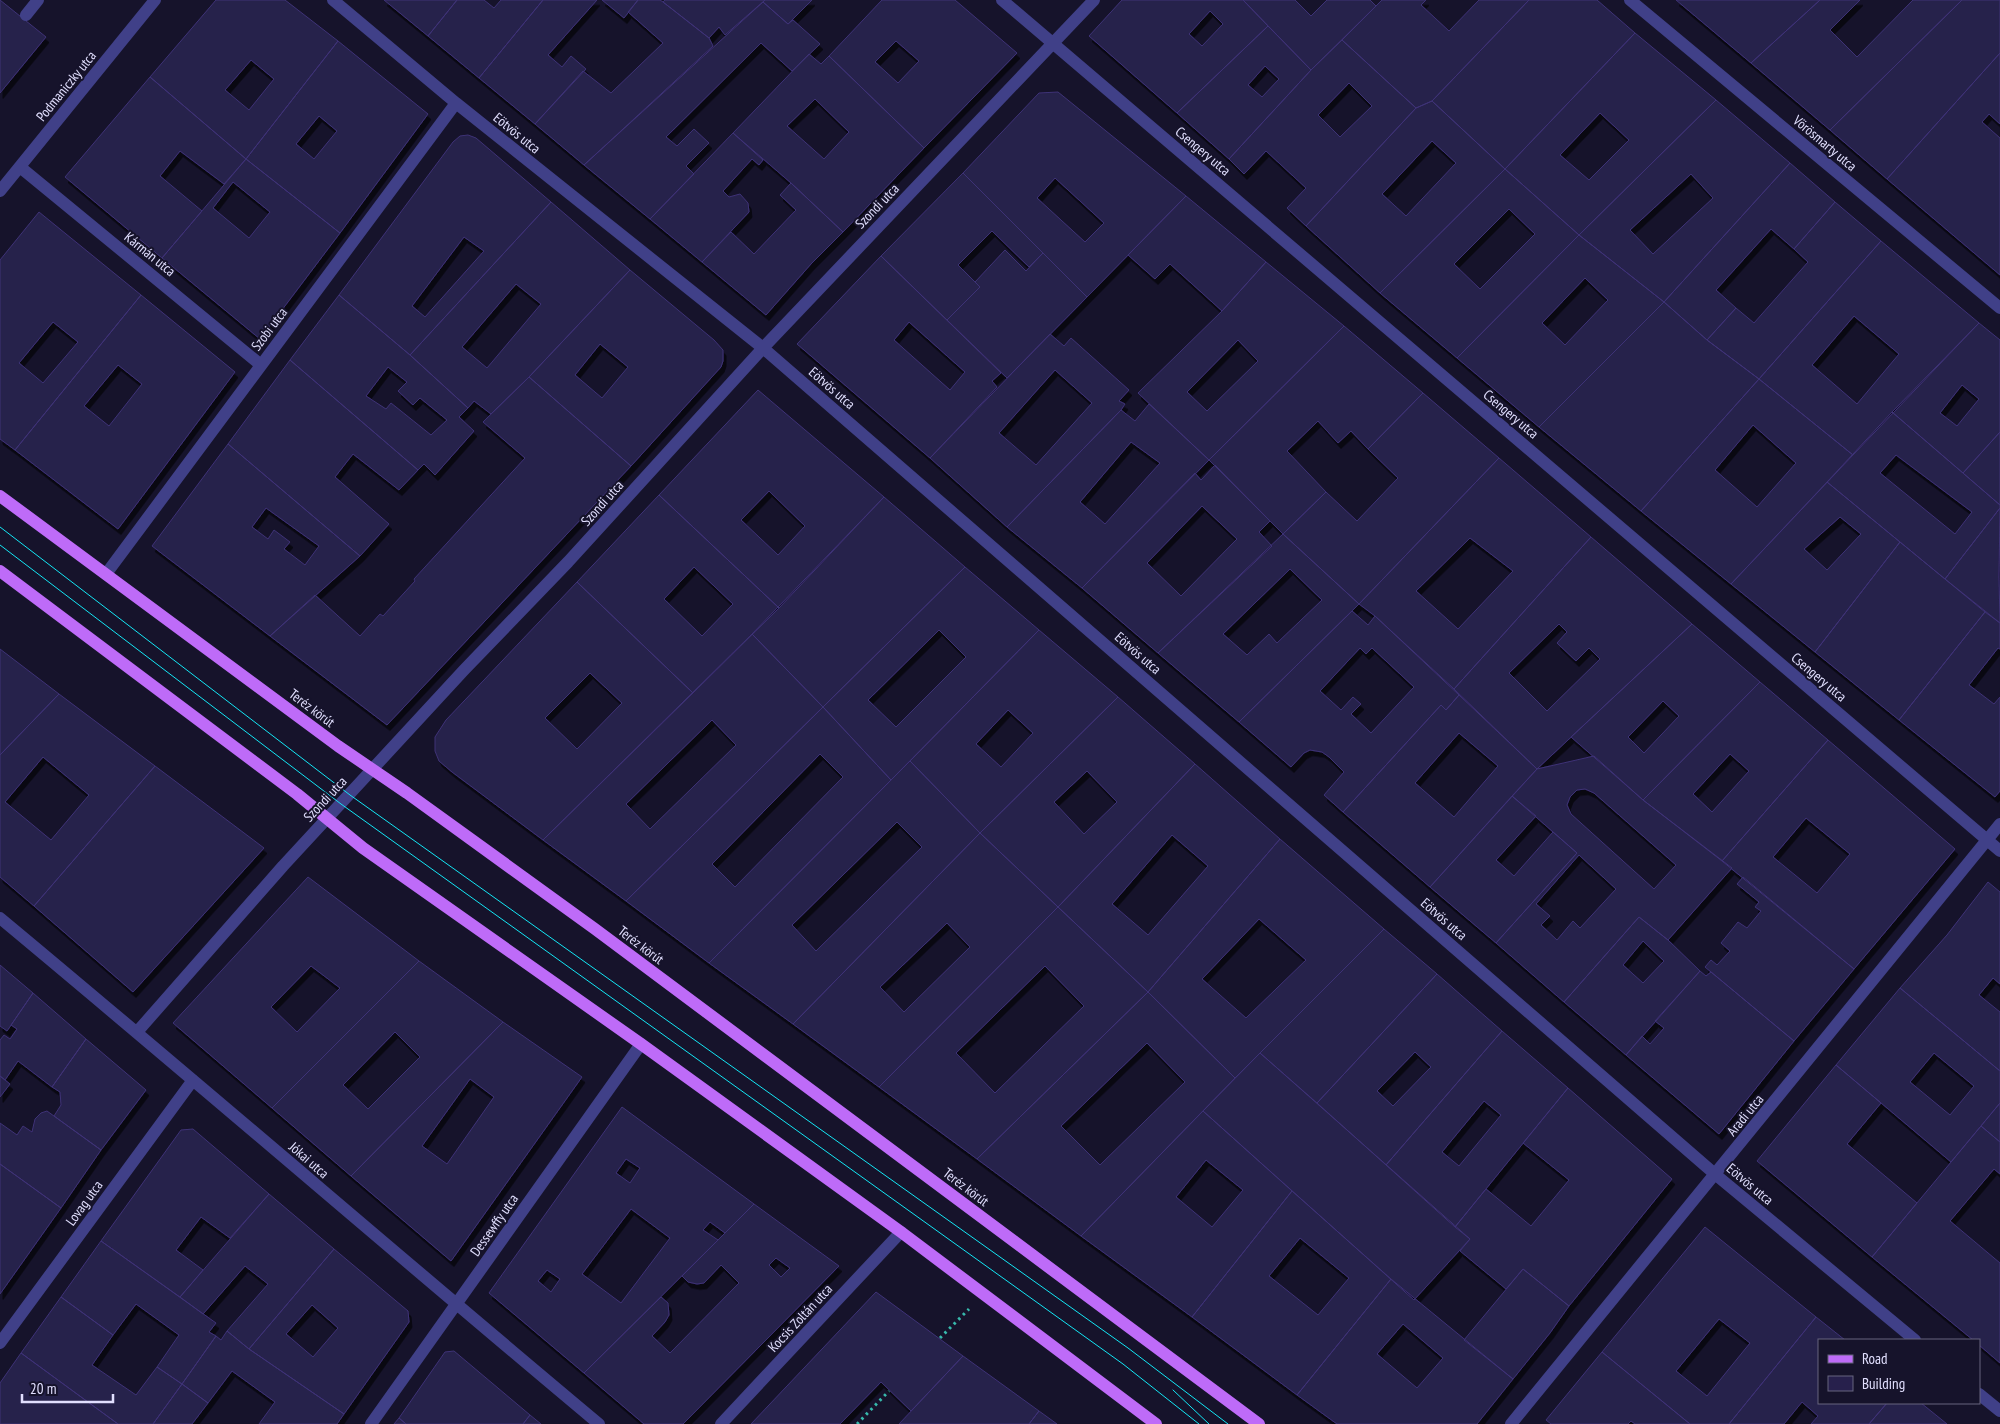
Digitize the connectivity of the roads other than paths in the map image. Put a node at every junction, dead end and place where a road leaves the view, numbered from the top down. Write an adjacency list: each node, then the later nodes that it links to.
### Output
1 (38, 0): 7 (street)
2 (155, 0): 10 (street, Podmaniczky utca)
3 (333, 0): 9 (street, Eötvös utca)
4 (1002, 0): 8 (street, Csengery utca)
5 (1094, 0): 8 (street, Szondi utca)
6 (1630, 0): 12 (street, Vörösmarty utca)
7 (26, 15)
8 (1053, 43): 13 (street, Szondi utca); 21 (street, Csengery utca)
9 (456, 103): 13 (street, Eötvös utca); 14 (street, Szobi utca)
10 (20, 166): 11 (street, Podmaniczky utca); 14 (street, Kármán utca)
11 (0, 191)
12 (2000, 308)
13 (763, 348): 18 (street, Szondi utca); 27 (street, Eötvös utca)
14 (261, 365): 17 (street, Szobi utca)
15 (0, 496): 17 (main road, Teréz körút)
16 (0, 571): 19 (main road)
17 (106, 574): 18 (main road, Teréz körút)
18 (373, 770): 19 (street, Szondi utca); 38 (main road, Teréz körút)
19 (327, 819): 24 (street, Szondi utca); 25 (main road)
20 (2000, 824): 21 (street, Aradi utca)
21 (1986, 840): 22 (street, Csengery utca); 27 (street, Aradi utca)
22 (2000, 851)
23 (0, 918): 24 (street, Jókai utca)
24 (137, 1032): 26 (street, Jókai utca)
25 (641, 1044): 28 (main road); 29 (street, Dessewffy utca)
26 (193, 1080): 29 (street, Jókai utca); 31 (street, Lovag utca)
27 (1716, 1174): 30 (street, Eötvös utca); 39 (street, Aradi utca)
28 (901, 1232): 36 (street, Kocsis Zoltán utca); 37 (main road)
29 (456, 1304): 34 (street, Dessewffy utca); 35 (street, Jókai utca)
30 (1914, 1339)
31 (0, 1343)
32 (1980, 1395): 33 (street)
33 (2000, 1411)
34 (371, 1424)
35 (598, 1424)
36 (721, 1424)
37 (1156, 1424)
38 (1259, 1424)
39 (1511, 1424)

